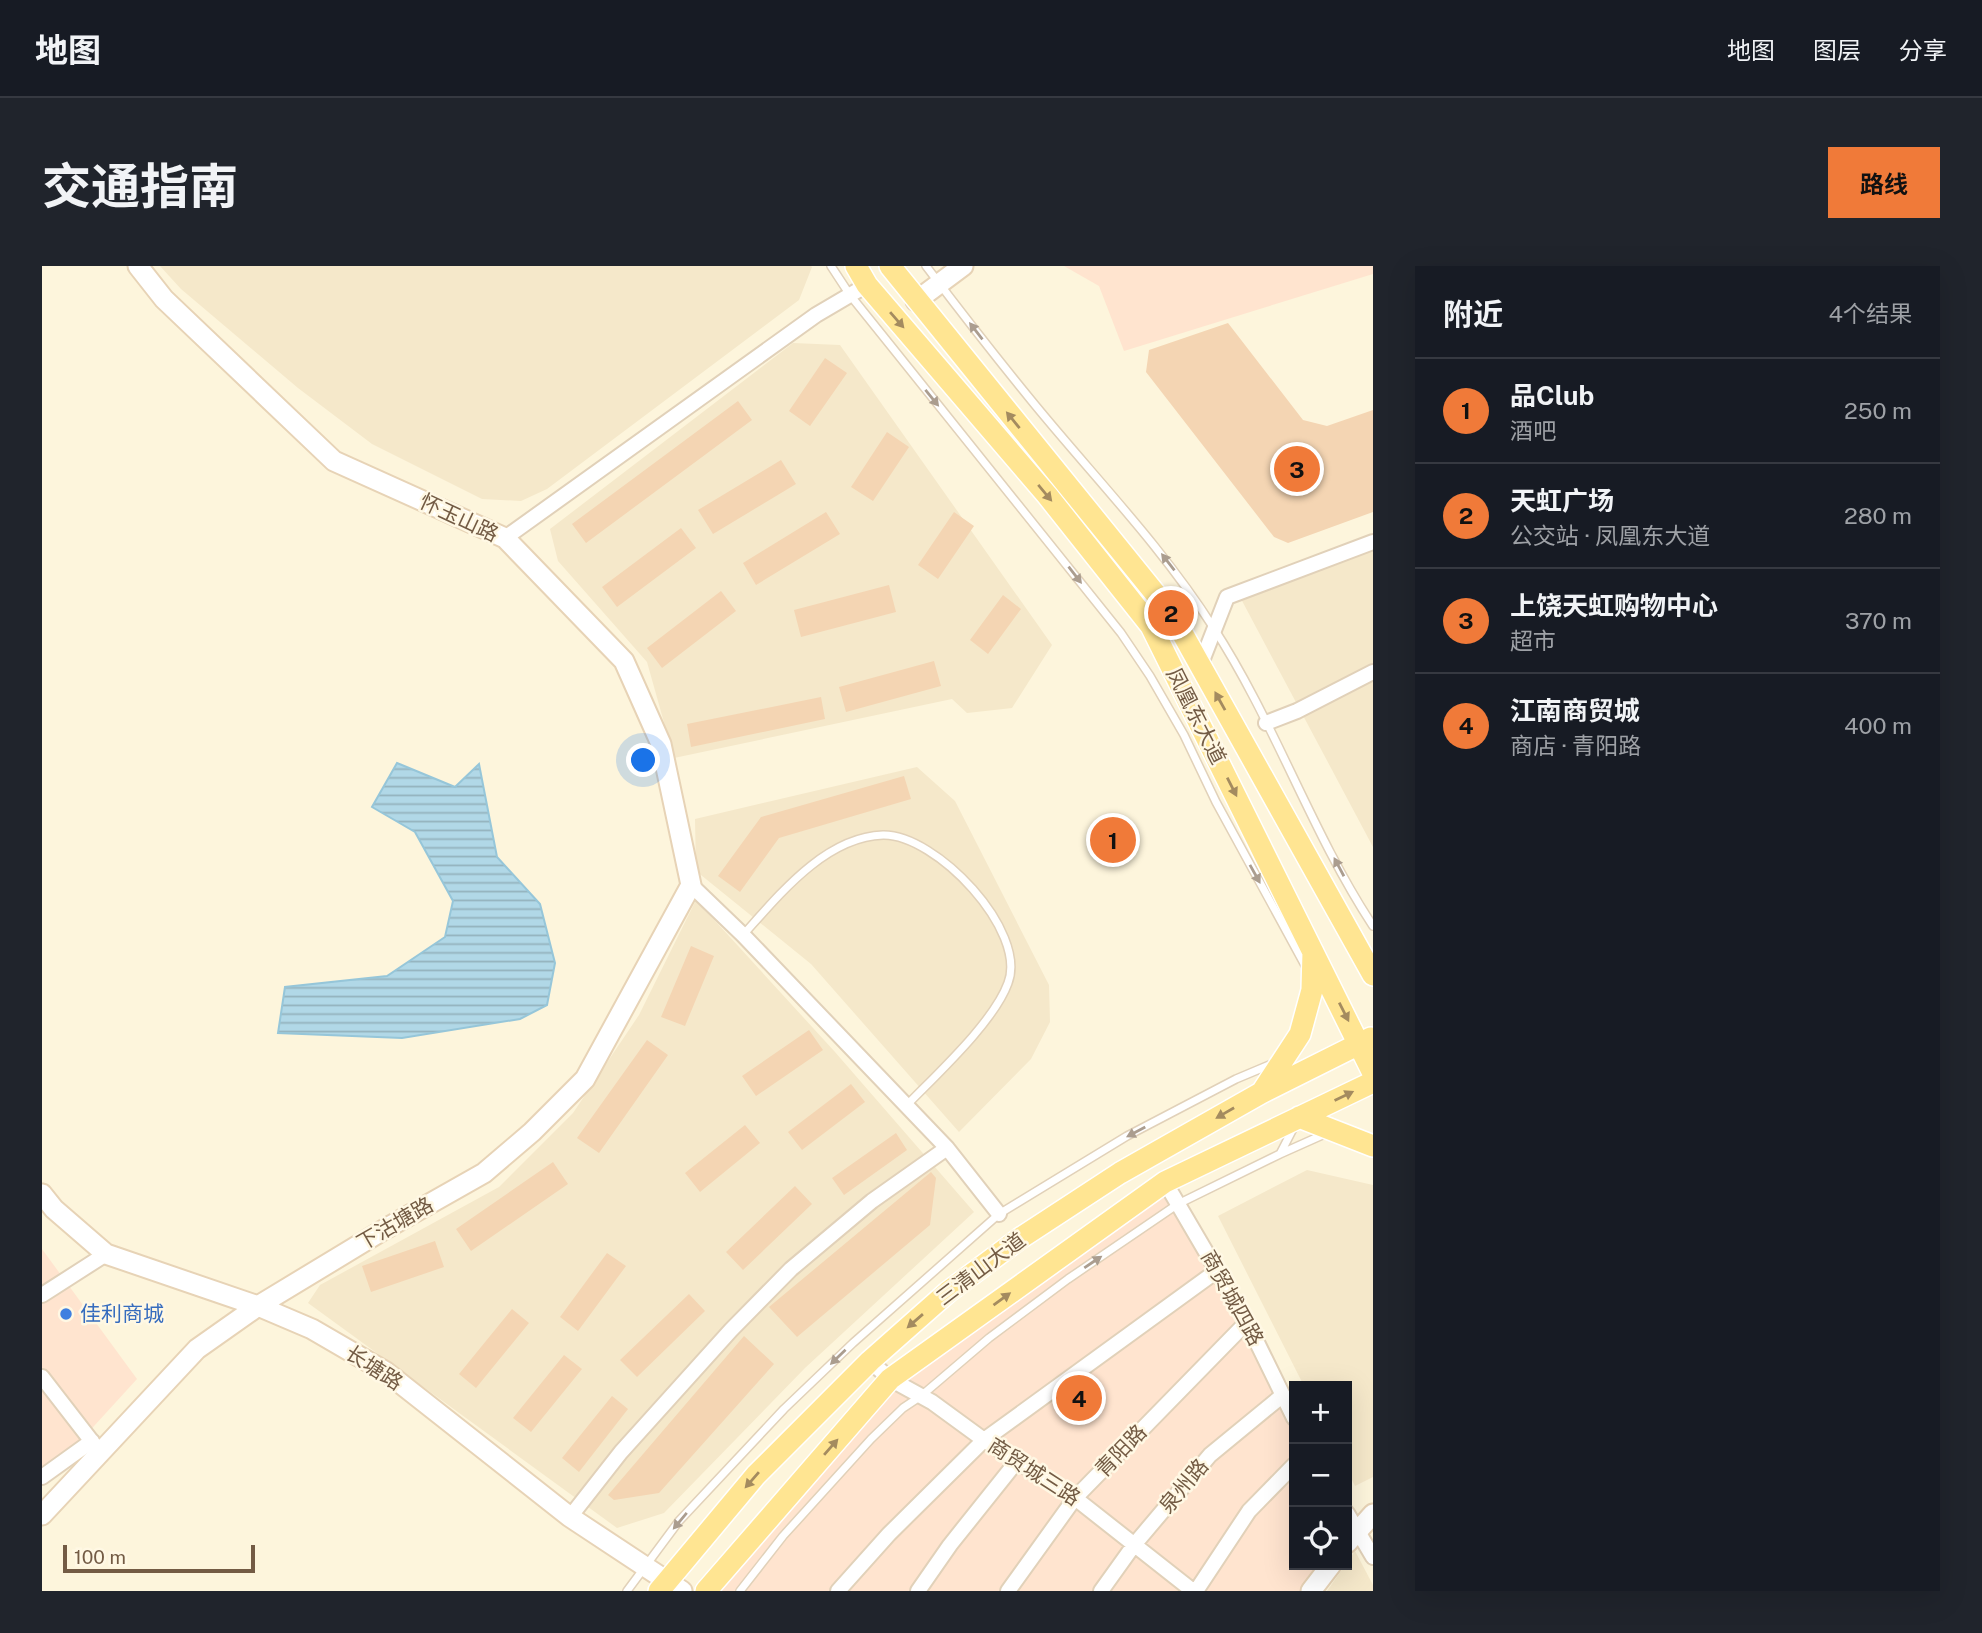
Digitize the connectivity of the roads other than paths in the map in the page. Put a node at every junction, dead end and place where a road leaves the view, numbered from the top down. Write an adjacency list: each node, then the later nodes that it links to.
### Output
1 (138, 266): 10 (street, 怀玉山路)
2 (831, 266): 8 (lane)
3 (856, 266): 8 (main road, 凤凰东大道)
4 (890, 266): 9 (main road, 凤凰东大道)
5 (926, 266): 7 (lane)
6 (963, 266): 7 (street)
7 (940, 284): 9 (street); 12 (lane, one-way to 7)
8 (859, 290): 10 (street); 21 (main road, 凤凰东大道, one-way to 21); 23 (lane, one-way to 23)
9 (916, 301): 13 (main road, 凤凰东大道, one-way to 9)
10 (505, 538): 16 (street, 怀玉山路)
11 (1373, 542): 12 (street)
12 (1214, 628): 13 (street); 15 (lane)
13 (1200, 666): 17 (main road, 凤凰东大道, one-way to 13)
14 (1373, 672): 15 (street)
15 (1266, 723): 18 (lane, one-way to 15)
16 (691, 885): 19 (street); 42 (street, 下沽塘路)
17 (1346, 926): 20 (main road); 22 (main road, 凤凰东大道)
18 (1373, 926)
19 (743, 935): 29 (street); 29 (lane)
20 (1373, 942)
21 (1313, 949): 23 (main road); 24 (main road, 凤凰东大道, one-way to 24)
22 (1373, 975)
23 (1312, 981): 25 (main road)
24 (1367, 1041): 26 (main road, 凤凰东大道); 28 (main road, 三清山大道)
25 (1284, 1058): 28 (main road); 38 (lane, one-way to 38)
26 (1373, 1073)
27 (1373, 1082): 30 (main road, 三清山大道, one-way to 27)
28 (1261, 1093): 44 (main road, 三清山大道, one-way to 44)
29 (906, 1106): 33 (street)
30 (1299, 1117): 31 (main road); 34 (lane); 35 (main road, 三清山大道)
31 (1335, 1130): 32 (main road); 34 (lane)
32 (1373, 1146)
33 (947, 1148): 38 (street); 58 (street)
34 (1280, 1154): 37 (lane)
35 (1165, 1182): 37 (street, 商贸城四路); 45 (main road, 三清山大道, one-way to 35)
36 (42, 1194): 39 (street, 长塘路)
37 (1178, 1204): 40 (street, 商贸城四路); 48 (lane, one-way to 37)
38 (999, 1214): 63 (lane, one-way to 63)
39 (106, 1254): 41 (street); 42 (street, 长塘路)
40 (1218, 1270): 43 (street, 商贸城四路); 50 (street)
41 (42, 1295)
42 (258, 1307): 51 (street, 下沽塘路); 58 (street, 长塘路)
43 (1247, 1322): 47 (street, 商贸城四路); 55 (street, 青阳路)
44 (870, 1361): 45 (street, 商贸城三路); 65 (main road, 三清山大道, one-way to 65)
45 (890, 1379): 48 (street, 商贸城三路); 67 (main road, 三清山大道, one-way to 45)
46 (44, 1382): 51 (street)
47 (1283, 1395): 49 (street, 商贸城四路); 61 (street, 泉州路)
48 (921, 1396): 50 (street, 商贸城三路); 68 (lane)
49 (1289, 1408)
50 (984, 1440): 52 (street, 商贸城三路); 69 (street)
51 (96, 1447): 54 (street); 56 (street, 下沽塘路)
52 (1017, 1461): 55 (street, 商贸城三路); 70 (street)
53 (1289, 1470): 73 (street)
54 (42, 1477)
55 (1075, 1498): 61 (street, 商贸城三路); 71 (street, 青阳路)
56 (42, 1514)
57 (1373, 1514): 59 (street)
58 (570, 1517): 63 (street, 长塘路)
59 (1352, 1528)
60 (1352, 1531): 62 (street)
61 (1134, 1545): 72 (street, 泉州路); 73 (street, 商贸城三路)
62 (1373, 1557)
63 (645, 1567): 65 (street, 长塘路); 66 (lane)
64 (1327, 1570): 74 (street)
65 (669, 1588)
66 (626, 1591)
67 (706, 1591)
68 (740, 1591)
69 (838, 1591)
70 (918, 1591)
71 (1008, 1591)
72 (1101, 1591)
73 (1195, 1591)
74 (1311, 1591)

